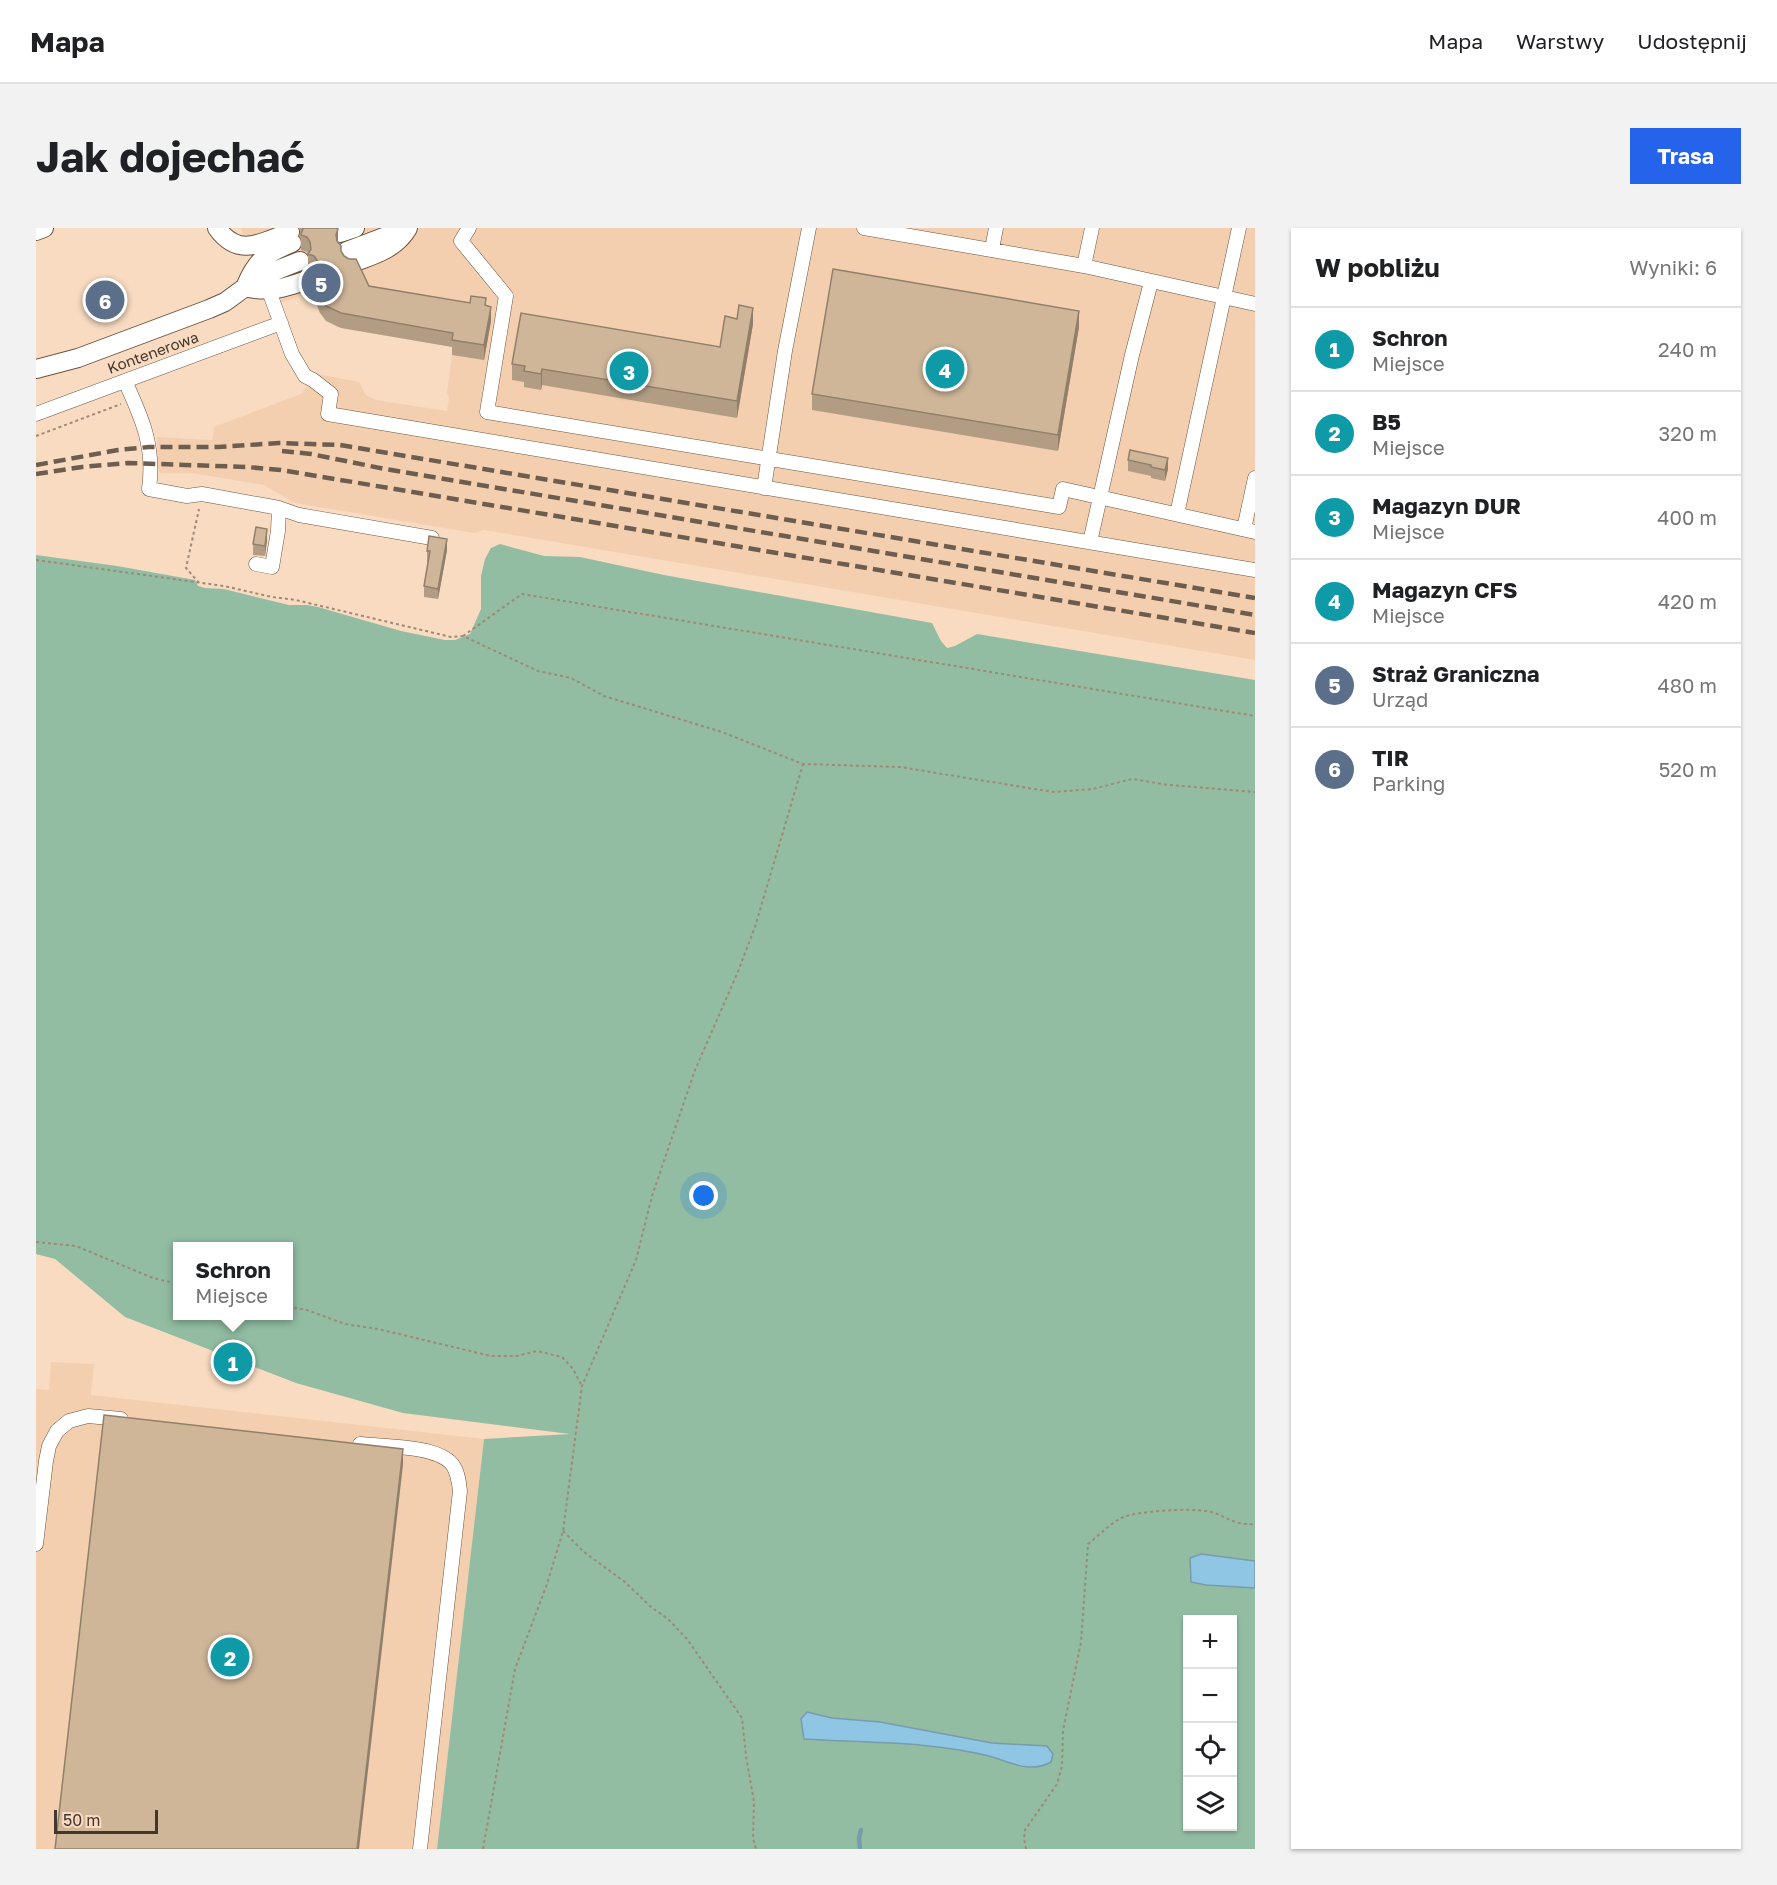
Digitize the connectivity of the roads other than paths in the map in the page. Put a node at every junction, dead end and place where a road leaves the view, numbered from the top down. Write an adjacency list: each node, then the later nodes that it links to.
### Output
1 (44, 228): 12 (main road)
2 (219, 228): 15 (main road)
3 (387, 228): 13 (main road)
4 (400, 228): 13 (main road)
5 (408, 228): 13 (main road)
6 (469, 228): 26 (lane)
7 (809, 228): 26 (lane)
8 (996, 228): 14 (lane)
9 (1092, 228): 16 (lane)
10 (1239, 228): 20 (lane)
11 (871, 229): 14 (lane)
12 (36, 231)
13 (348, 244)
14 (992, 249): 16 (lane)
15 (296, 252): 18 (main road); 18 (main road); 19 (main road)
16 (1084, 266): 17 (lane)
17 (1150, 282): 20 (lane); 29 (lane)
18 (245, 287): 19 (main road); 23 (main road)
19 (269, 291): 22 (lane)
20 (1224, 297): 21 (lane); 31 (lane)
21 (1255, 304)
22 (281, 323): 24 (lane, Kontenerowa); 28 (lane)
23 (36, 369)
24 (126, 381): 25 (lane, Kontenerowa); 30 (lane)
25 (36, 414)
26 (769, 459): 28 (lane); 29 (lane)
27 (1255, 478): 32 (lane)
28 (765, 488): 34 (lane)
29 (1100, 498): 31 (lane); 34 (lane)
30 (279, 508): 33 (lane); 35 (lane)
31 (1176, 514): 32 (lane)
32 (1249, 530)
33 (432, 538)
34 (1090, 542): 36 (lane)
35 (256, 564)
36 (1255, 570)
37 (133, 1420): 39 (lane)
38 (345, 1442): 40 (lane)
39 (36, 1544)
40 (420, 1849)

